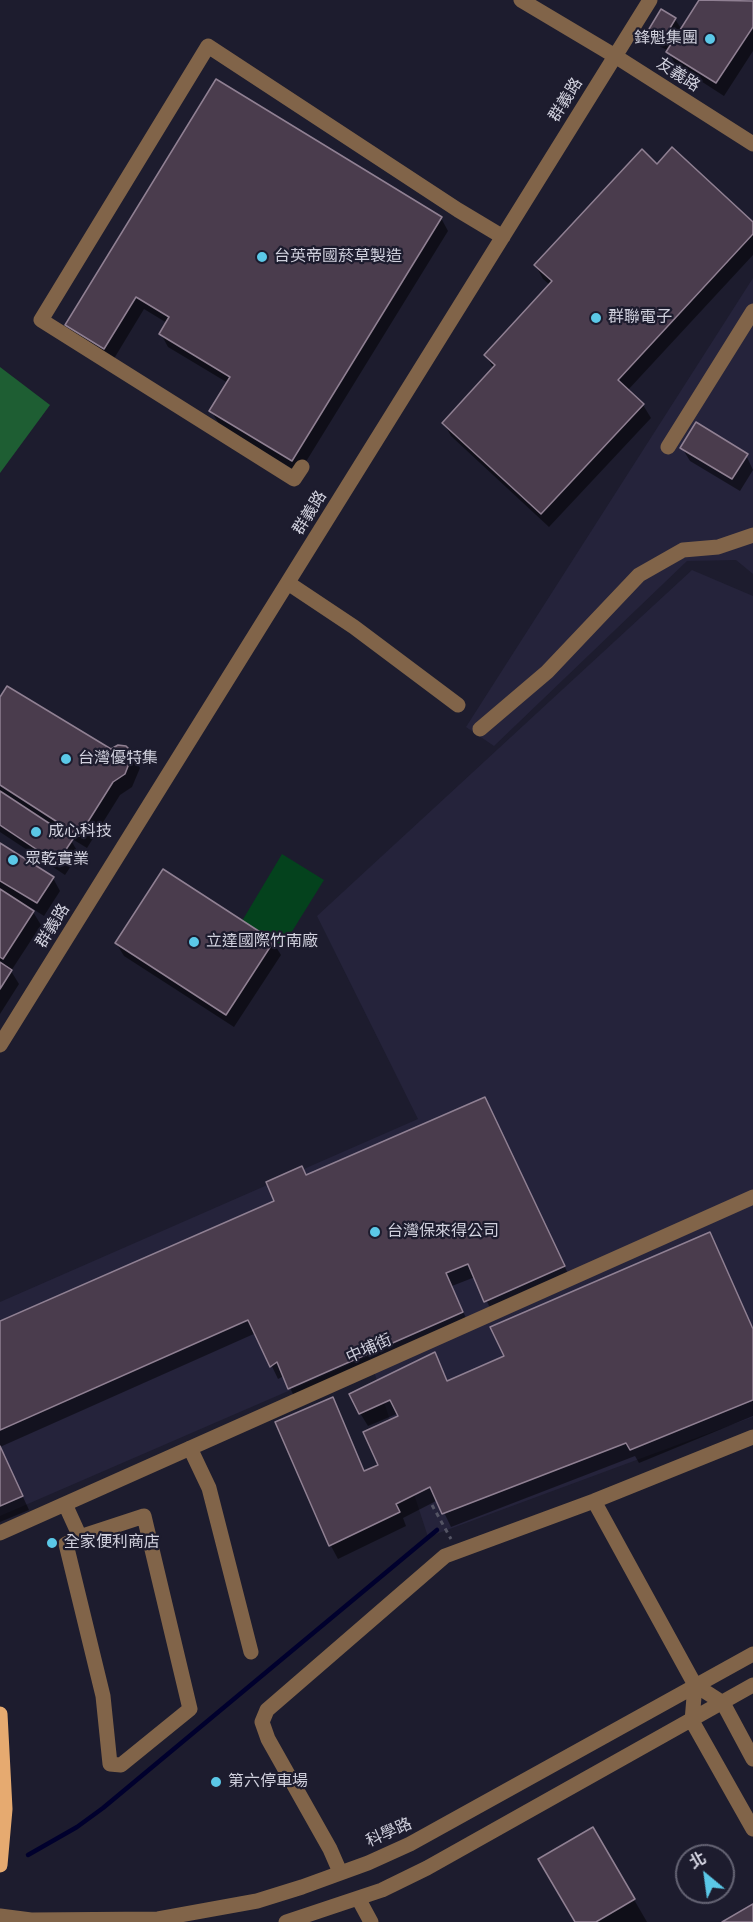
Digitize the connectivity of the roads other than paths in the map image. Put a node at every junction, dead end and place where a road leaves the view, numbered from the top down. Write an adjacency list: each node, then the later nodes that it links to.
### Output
1 (521, 0): 3 (street, 友義路)
2 (650, 0): 3 (street, 群義路)
3 (615, 56): 4 (street, 友義路); 5 (street, 群義路)
4 (753, 144)
5 (503, 237): 8 (street); 10 (street, 群義路)
6 (753, 311): 7 (street)
7 (668, 447)
8 (302, 467)
9 (753, 535): 12 (street)
10 (288, 583): 11 (street); 13 (street, 群義路)
11 (458, 705)
12 (480, 729)
13 (0, 1045)
14 (753, 1197): 16 (street, 中埔街)
15 (753, 1437): 17 (street)
16 (190, 1448): 18 (street, 中埔街); 21 (street)
17 (594, 1501): 23 (street); 31 (street)
18 (65, 1504): 19 (street, 中埔街); 20 (street)
19 (0, 1533)
20 (80, 1537): 20 (street)
21 (251, 1652)
22 (753, 1654): 23 (street, 科學路)
23 (695, 1685): 25 (street); 27 (street); 31 (street, 科學路)
24 (753, 1686): 25 (street)
25 (723, 1703): 27 (street); 28 (street)
26 (0, 1714): 30 (main road)
27 (692, 1721): 29 (street); 32 (street)
28 (753, 1759)
29 (753, 1829)
30 (0, 1865)
31 (340, 1872): 33 (street, 科學路)
32 (358, 1898): 34 (street); 35 (street)
33 (0, 1916)
34 (286, 1922)
35 (370, 1922)

